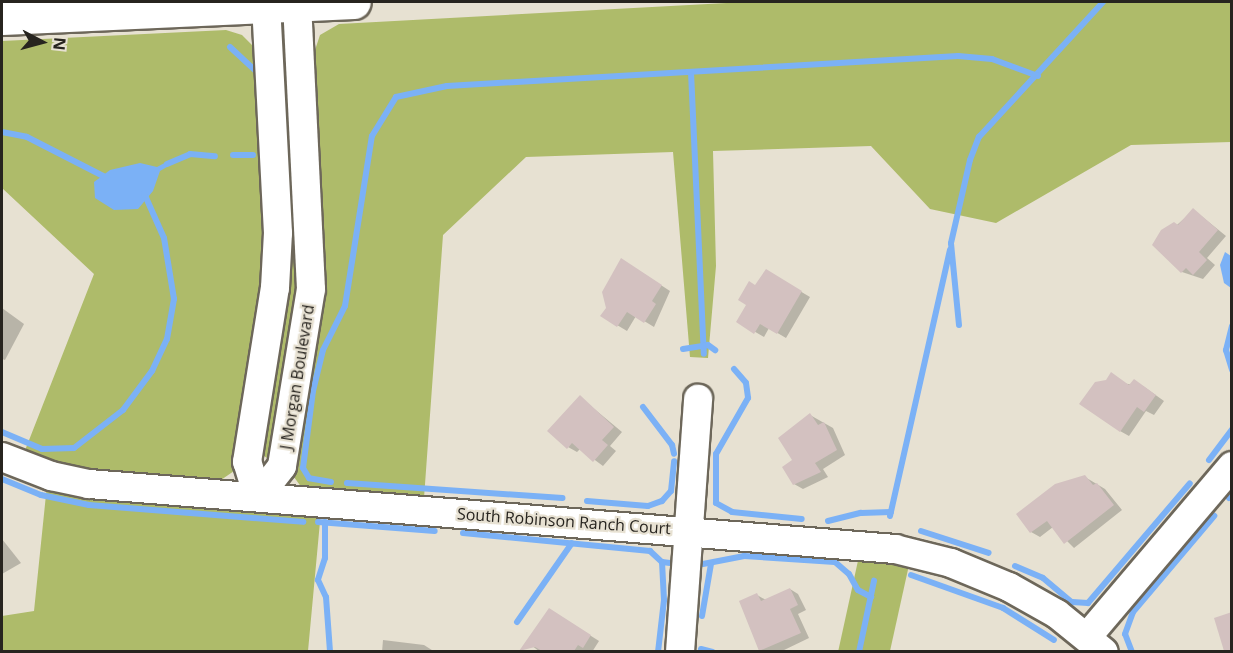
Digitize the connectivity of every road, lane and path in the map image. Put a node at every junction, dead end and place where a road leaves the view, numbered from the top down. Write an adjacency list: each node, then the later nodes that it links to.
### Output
1 (354, 2): 2 (highway)
2 (281, 4): 3 (highway); 7 (street)
3 (2, 18)
4 (698, 399): 8 (street)
5 (2, 457): 7 (street, South Robinson Ranch Court)
6 (1232, 466): 9 (street)
7 (258, 497): 8 (street, South Robinson Ranch Court)
8 (687, 531): 9 (street, South Robinson Ranch Court); 10 (street)
9 (1096, 644)
10 (680, 651)

